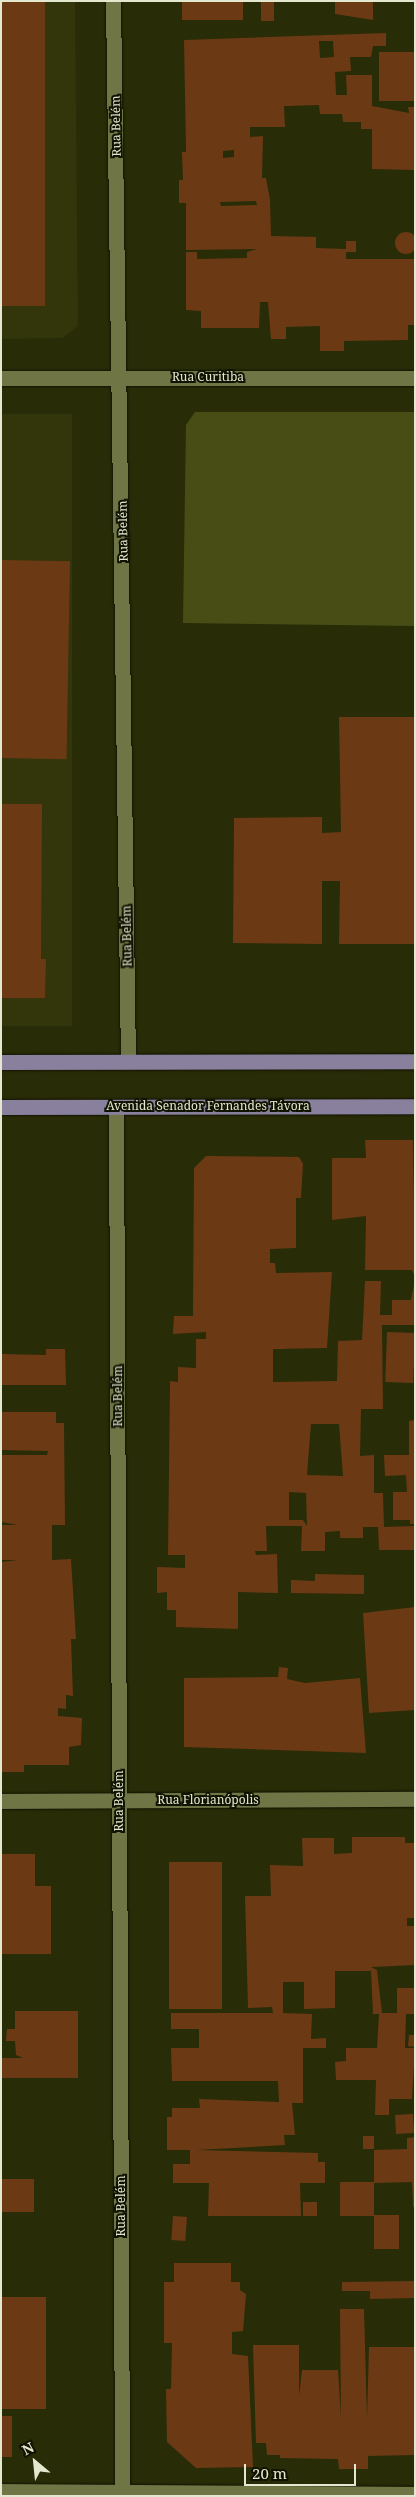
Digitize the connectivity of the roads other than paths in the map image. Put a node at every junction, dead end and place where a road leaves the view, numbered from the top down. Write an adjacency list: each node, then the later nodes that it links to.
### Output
1 (113, 1): 2 (street, Rua Belém)
2 (121, 377): 3 (street, Rua Curitiba); 4 (street, Rua Curitiba); 5 (street, Rua Belém)
3 (1, 378)
4 (415, 378)
5 (128, 1061): 6 (main road); 7 (main road)
6 (415, 1061)
7 (1, 1062)
8 (116, 1106): 9 (main road, Avenida Senador Fernandes Távora); 10 (main road, Avenida Senador Fernandes Távora); 13 (street, Rua Belém)
9 (415, 1106)
10 (1, 1107)
11 (415, 1799): 13 (street, Rua Florianópolis)
12 (1, 1801): 13 (street, Rua Florianópolis)
13 (120, 1801): 15 (street, Rua Belém)
14 (1, 2491): 15 (street)
15 (122, 2492): 16 (street)
16 (415, 2494)

